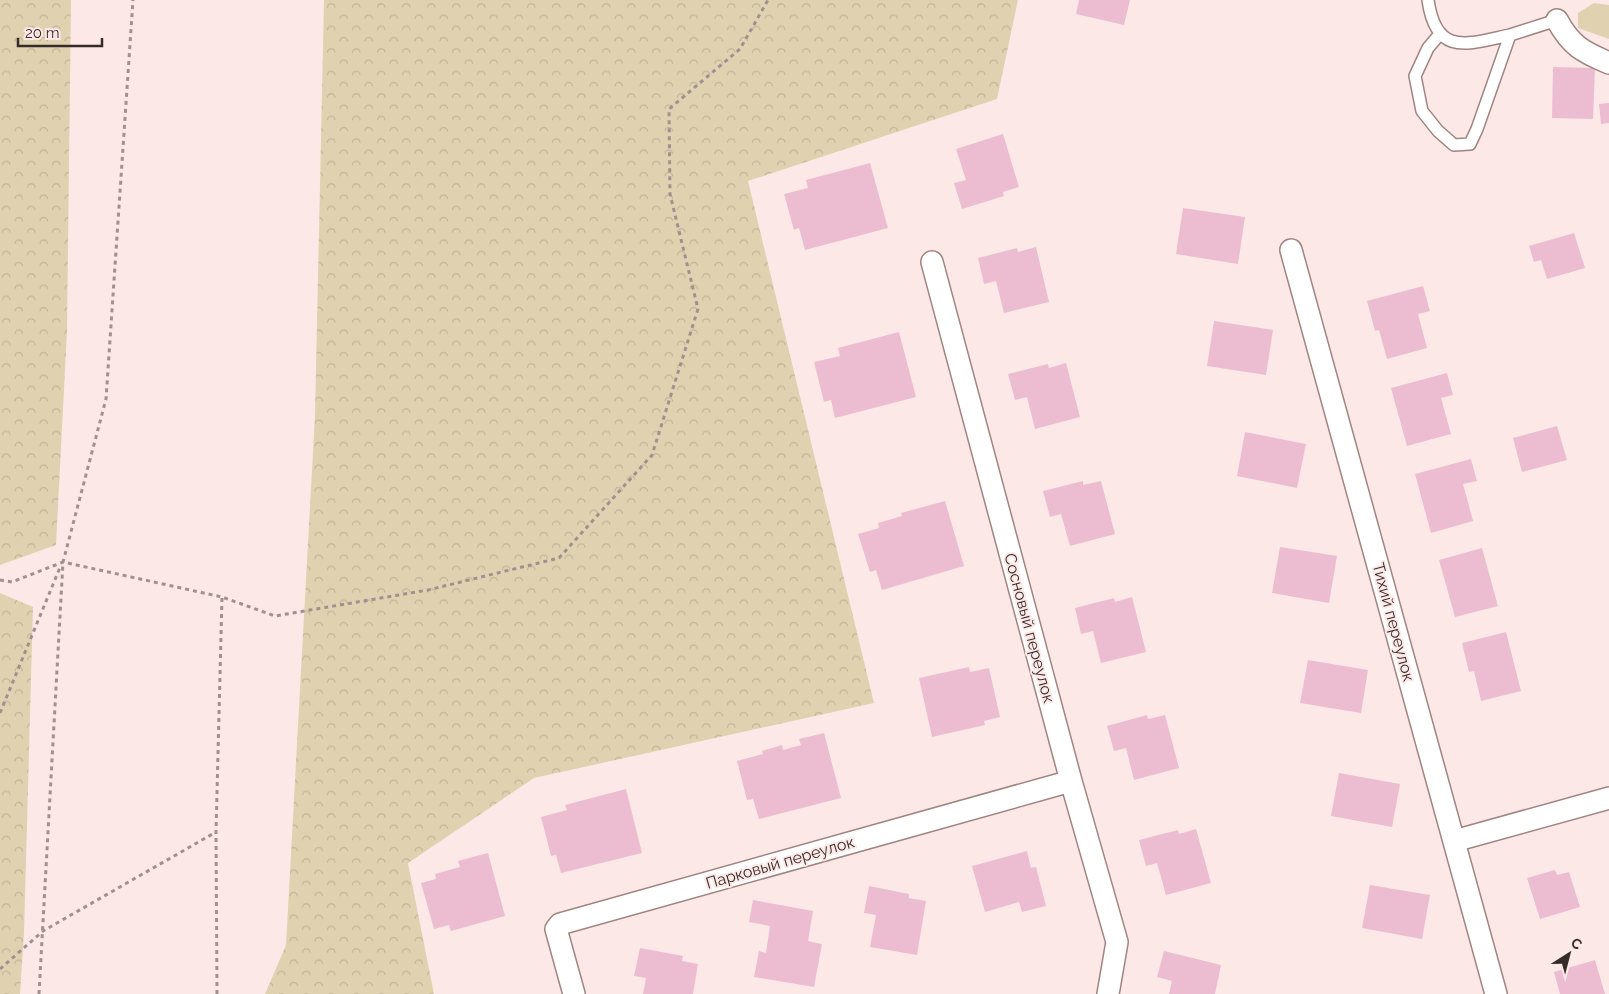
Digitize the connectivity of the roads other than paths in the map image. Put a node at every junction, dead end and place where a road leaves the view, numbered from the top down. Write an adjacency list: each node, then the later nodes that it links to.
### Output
1 (1428, 0): 4 (lane)
2 (1557, 20): 3 (lane); 5 (street)
3 (1510, 34): 4 (lane); 4 (lane)
4 (1439, 35)
5 (1609, 63)
6 (1291, 250): 10 (street, Тихий переулок)
7 (932, 262): 8 (street, Сосновый переулок)
8 (1071, 781): 11 (street, Парковый переулок); 12 (street, Сосновый переулок)
9 (1609, 798): 10 (street)
10 (1454, 841): 13 (street, Тихий переулок)
11 (574, 994)
12 (1108, 994)
13 (1496, 994)

